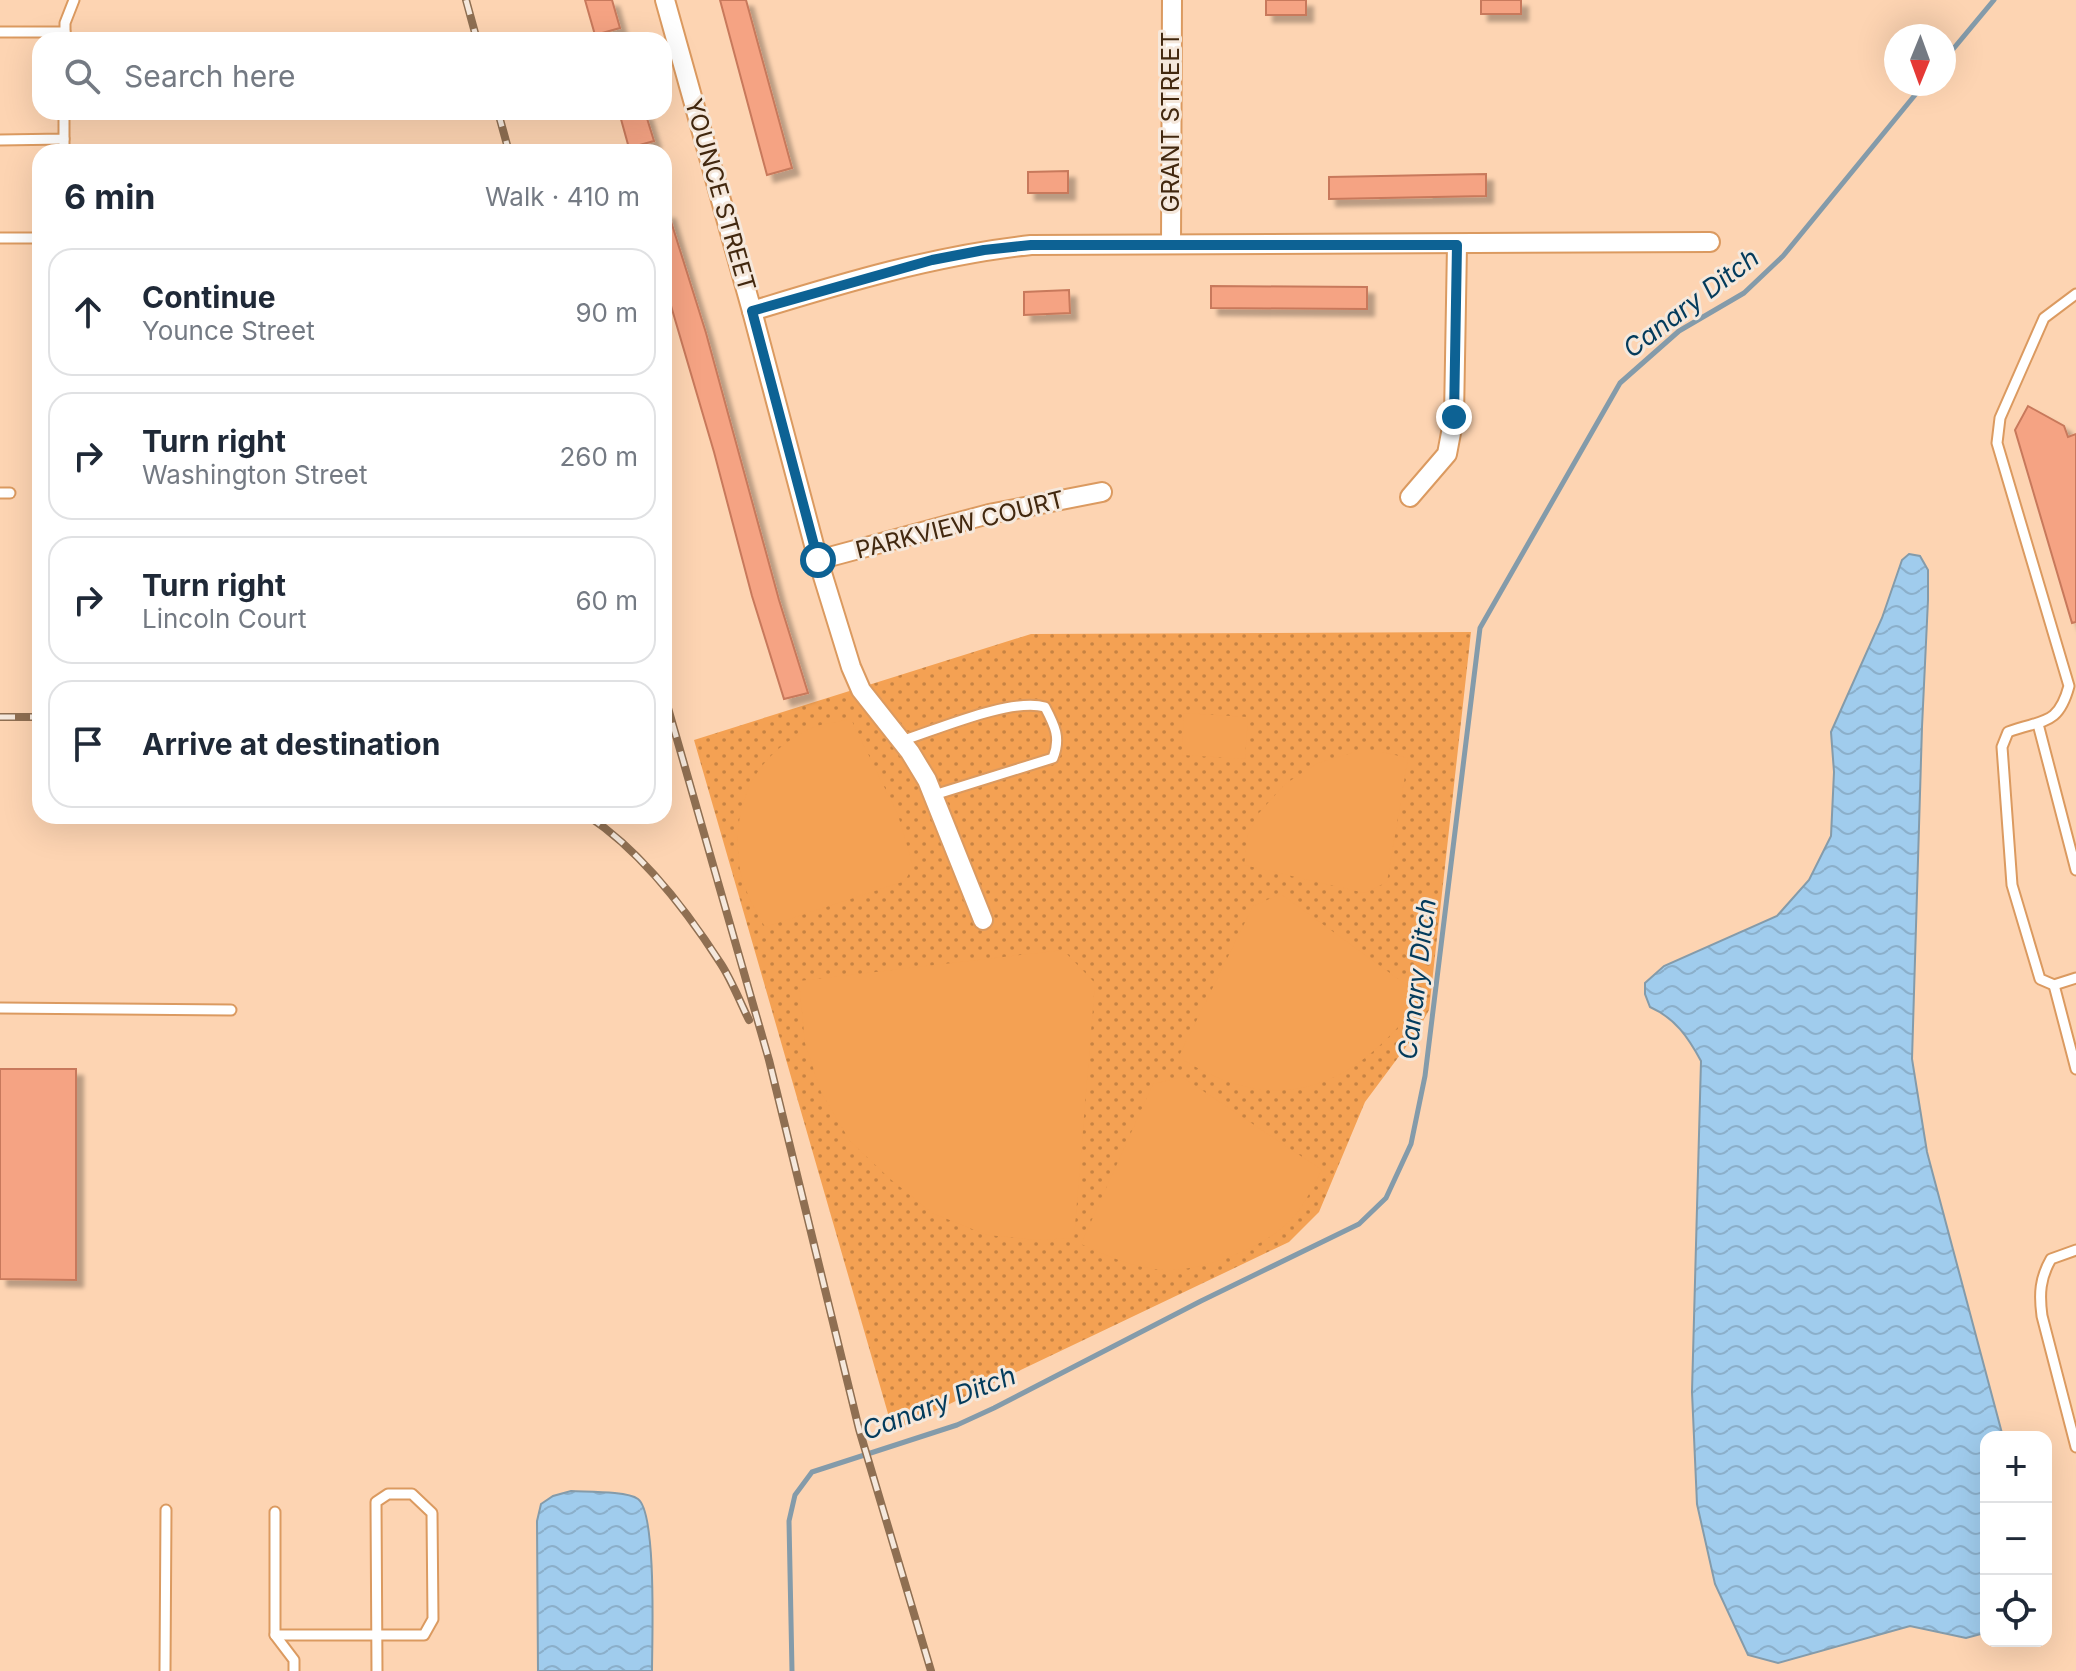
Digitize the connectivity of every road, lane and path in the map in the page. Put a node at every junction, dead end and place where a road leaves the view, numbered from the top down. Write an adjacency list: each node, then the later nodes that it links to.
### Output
1 (74, 0): 5 (lane)
2 (665, 0): 17 (street, YOUNCE STREET)
3 (1172, 0): 14 (street, GRANT STREET)
4 (0, 32): 6 (lane)
5 (65, 32)
6 (32, 34)
7 (64, 120): 8 (lane)
8 (64, 139): 9 (lane); 10 (lane)
9 (0, 140)
10 (64, 144)
11 (0, 238): 12 (lane)
12 (32, 238)
13 (1710, 242): 15 (street)
14 (1171, 244): 15 (street); 17 (street)
15 (1457, 245): 19 (street)
16 (2076, 294): 21 (lane)
17 (752, 311): 20 (street, YOUNCE STREET)
18 (1102, 492): 20 (street, PARKVIEW COURT)
19 (1410, 497)
20 (818, 560): 22 (street, YOUNCE STREET)
21 (2038, 724): 24 (lane); 27 (lane)
22 (901, 741): 23 (street, YOUNCE STREET); 23 (lane)
23 (934, 795): 25 (street, YOUNCE STREET)
24 (2076, 870)
25 (983, 920)
26 (2076, 978): 27 (lane)
27 (2054, 985): 30 (lane)
28 (0, 1008): 29 (lane)
29 (231, 1010)
30 (2076, 1069)
31 (2076, 1250): 32 (lane)
32 (2076, 1447)
33 (166, 1510): 37 (lane)
34 (275, 1512): 36 (lane)
35 (377, 1634): 35 (lane); 36 (lane); 39 (lane)
36 (275, 1635): 38 (lane)
37 (165, 1671)
38 (294, 1671)
39 (377, 1671)

